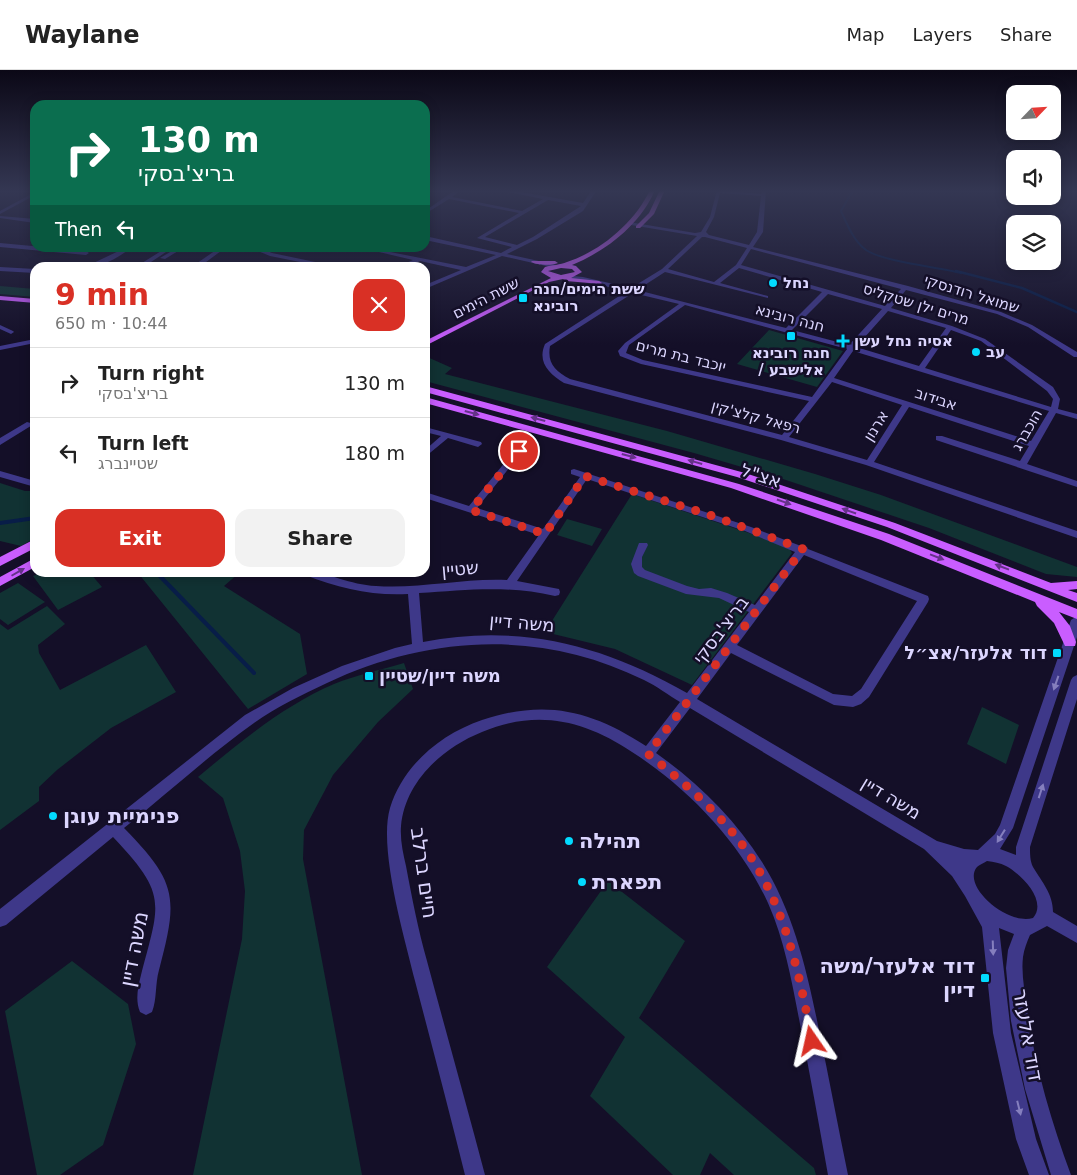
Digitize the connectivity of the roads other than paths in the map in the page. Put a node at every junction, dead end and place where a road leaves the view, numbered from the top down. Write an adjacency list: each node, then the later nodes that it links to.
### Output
1 (442, 242): 22 (street)
2 (495, 242): 12 (street)
3 (527, 242): 12 (street)
4 (605, 242): 25 (main road)
5 (618, 242): 40 (main road)
6 (695, 242): 38 (street, רפאל קלצ'קין)
7 (731, 242): 11 (street, שמואל רודנסקי)
8 (753, 242): 11 (street)
9 (430, 244): 23 (street)
10 (0, 245): 13 (street)
11 (750, 246): 35 (street); 47 (street, שמואל רודנסקי)
12 (518, 247): 22 (street)
13 (29, 248)
14 (75, 252): 21 (street)
15 (121, 252): 27 (street)
16 (163, 252): 28 (street)
17 (174, 252): 29 (street)
18 (216, 252): 30 (street)
19 (267, 252): 26 (street)
20 (387, 252): 24 (street)
21 (86, 253)
22 (503, 254): 23 (street); 33 (street)
23 (496, 257): 37 (street); 41 (street)
24 (420, 258): 32 (street); 37 (street)
25 (577, 260): 33 (main road); 34 (main road)
26 (308, 261): 31 (street)
27 (102, 262)
28 (147, 262)
29 (158, 262)
30 (202, 262)
31 (313, 262)
32 (411, 262)
33 (534, 262): 34 (street)
34 (558, 266): 40 (main road); 41 (main road, ששת הימים)
35 (738, 266): 44 (street); 49 (street, מרים ילן שטקליס)
36 (0, 268): 39 (street)
37 (466, 269): 45 (street)
38 (664, 270): 44 (street); 48 (street, רפאל קלצ'קין)
39 (30, 271)
40 (579, 271): 42 (main road, ששת הימים); 48 (street, חנה רובינא)
41 (545, 272): 42 (main road); 61 (main road, ששת הימים)
42 (563, 277): 43 (street, חנה רובינא); 46 (main road, ששת הימים)
43 (599, 283): 46 (main road); 48 (street, חנה רובינא)
44 (715, 284): 50 (street)
45 (430, 285)
46 (537, 287): 62 (main road, ששת הימים)
47 (906, 287): 56 (street); 66 (street, שמואל רודנסקי)
48 (631, 289): 53 (street, חנה רובינא); 78 (street, רפאל קלצ'קין)
49 (827, 291): 56 (street, מרים ילן שטקליס); 59 (street)
50 (766, 297)
51 (0, 298): 52 (main road)
52 (30, 301)
53 (684, 303): 59 (street, חנה רובינא); 70 (street, יוכבד בת מרים)
54 (0, 305): 55 (main road)
55 (30, 308)
56 (888, 308): 58 (street, מרים ילן שטקליס); 65 (street)
57 (0, 327): 60 (street)
58 (950, 327): 67 (street); 73 (street, מרים ילן שטקליס)
59 (787, 331): 65 (street, חנה רובינא)
60 (10, 332)
61 (430, 333)
62 (430, 341)
63 (30, 342): 64 (street)
64 (0, 348)
65 (851, 348): 67 (street, חנה רובינא); 68 (street)
66 (1077, 356)
67 (921, 369): 73 (street, חנה רובינא)
68 (830, 380): 70 (street); 72 (street, אבידוב)
69 (430, 390): 104 (main road, אצ"ל, one-way to 69)
70 (814, 400): 78 (street)
71 (430, 401): 108 (main road, אצ"ל, one-way to 108)
72 (907, 404): 82 (street, אבידוב); 85 (street, ארנון)
73 (1054, 410): 74 (street, חנה רובינא); 82 (street, הוכברג)
74 (1077, 417)
75 (30, 424): 80 (street)
76 (430, 430): 77 (street)
77 (447, 435): 81 (street); 83 (street)
78 (784, 438): 85 (street, רפאל קלצ'קין)
79 (939, 438): 86 (street)
80 (0, 442)
81 (478, 444)
82 (1034, 445): 86 (street, הוכברג)
83 (430, 450)
84 (519, 451): 93 (street)
85 (869, 463): 95 (street, רפאל קלצ'קין)
86 (1022, 466): 91 (street, הוכברג)
87 (574, 472): 89 (street)
88 (0, 474): 90 (street)
89 (585, 476): 94 (street); 98 (street)
90 (30, 483)
91 (1077, 484)
92 (430, 497): 93 (street)
93 (471, 510): 94 (street)
94 (545, 534): 103 (street)
95 (1077, 535)
96 (30, 545): 99 (main road)
97 (643, 545): 110 (street)
98 (803, 549): 110 (street, בריצ'בסקי); 115 (street)
99 (0, 562)
100 (30, 565): 102 (main road, one-way to 100)
101 (322, 577): 106 (street, שטיין)
102 (0, 582)
103 (510, 584): 106 (street, שטיין); 107 (street, שטיין)
104 (1047, 585): 105 (main road); 109 (main road, אצ"ל)
105 (1077, 585)
106 (413, 590): 114 (street)
107 (556, 592)
108 (1027, 593): 111 (main road, אצ"ל); 113 (main road)
109 (1077, 598)
110 (757, 611): 115 (street, בריצ'בסקי)
111 (1077, 614)
112 (1077, 620): 113 (street)
113 (1070, 642): 121 (street, one-way to 121)
114 (418, 647): 117 (street, משה דיין); 119 (street, משה דיין)
115 (730, 647): 117 (street, בריצ'בסקי)
116 (1077, 680): 122 (street, one-way to 116)
117 (690, 700): 118 (street, בריצ'בסקי); 120 (street, משה דיין)
118 (648, 754): 129 (street, חיים ברלב); 130 (street, חיים ברלב)
119 (114, 828): 125 (street, משה דיין); 128 (street, משה דיין)
120 (929, 844): 121 (street, משה דיין); 123 (street, משה דיין)
121 (981, 856): 122 (street); 123 (street)
122 (1027, 872): 124 (street)
123 (974, 896): 126 (street); 131 (street, דוד אלעזר, one-way to 131)
124 (1044, 916): 126 (street); 127 (street)
125 (2, 917)
126 (1025, 928): 132 (street, דוד אלעזר)
127 (1077, 935)
128 (146, 1006)
129 (475, 1175)
130 (838, 1175)
131 (1040, 1175)
132 (1061, 1175)

